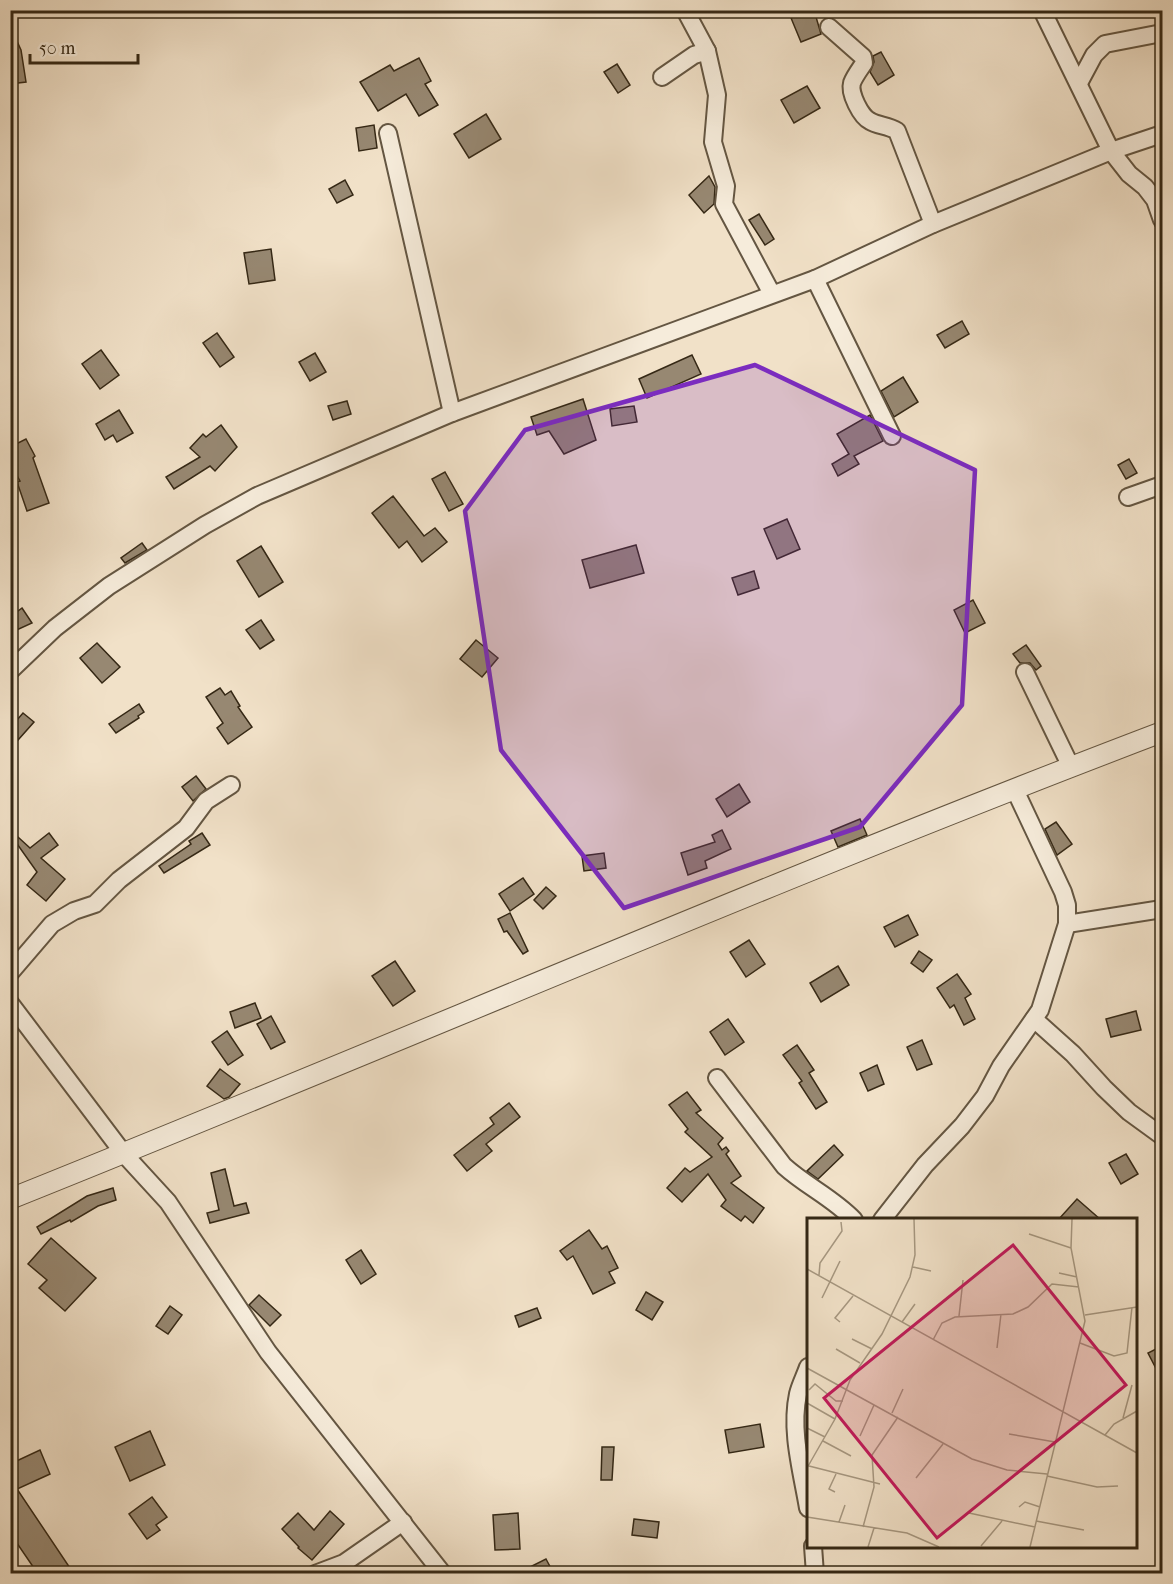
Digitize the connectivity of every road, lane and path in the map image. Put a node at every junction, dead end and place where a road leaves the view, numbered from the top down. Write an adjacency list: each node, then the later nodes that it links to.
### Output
1 (685, 10): 5 (street)
2 (1042, 10): 7 (street)
3 (829, 27): 12 (street)
4 (1162, 33): 7 (street)
5 (707, 51): 6 (street); 14 (street)
6 (662, 77)
7 (1079, 83): 10 (street)
8 (388, 133): 15 (street)
9 (1162, 134): 10 (street)
10 (1111, 151): 11 (street); 12 (street)
11 (1162, 220)
12 (933, 224): 13 (street)
13 (816, 279): 14 (street); 16 (street)
14 (772, 294): 15 (street)
15 (452, 413): 19 (street)
16 (892, 436)
17 (1162, 485): 18 (street)
18 (1128, 497)
19 (10, 670)
20 (1025, 672): 22 (street)
21 (1162, 732): 22 (street)
22 (1071, 766): 24 (street)
23 (231, 785): 27 (street)
24 (1015, 790): 26 (street); 32 (street)
25 (1162, 909): 26 (street)
26 (1067, 924): 29 (street)
27 (10, 973)
28 (10, 1003): 32 (street)
29 (1034, 1019): 31 (street); 35 (street)
30 (717, 1078): 34 (street)
31 (1162, 1136)
32 (124, 1154): 33 (street); 38 (street)
33 (10, 1199)
34 (852, 1218)
35 (884, 1218)
36 (807, 1370): 37 (street)
37 (807, 1502)
38 (403, 1522): 40 (street); 41 (street)
39 (813, 1548): 42 (street)
40 (315, 1574)
41 (443, 1574)
42 (815, 1574)

